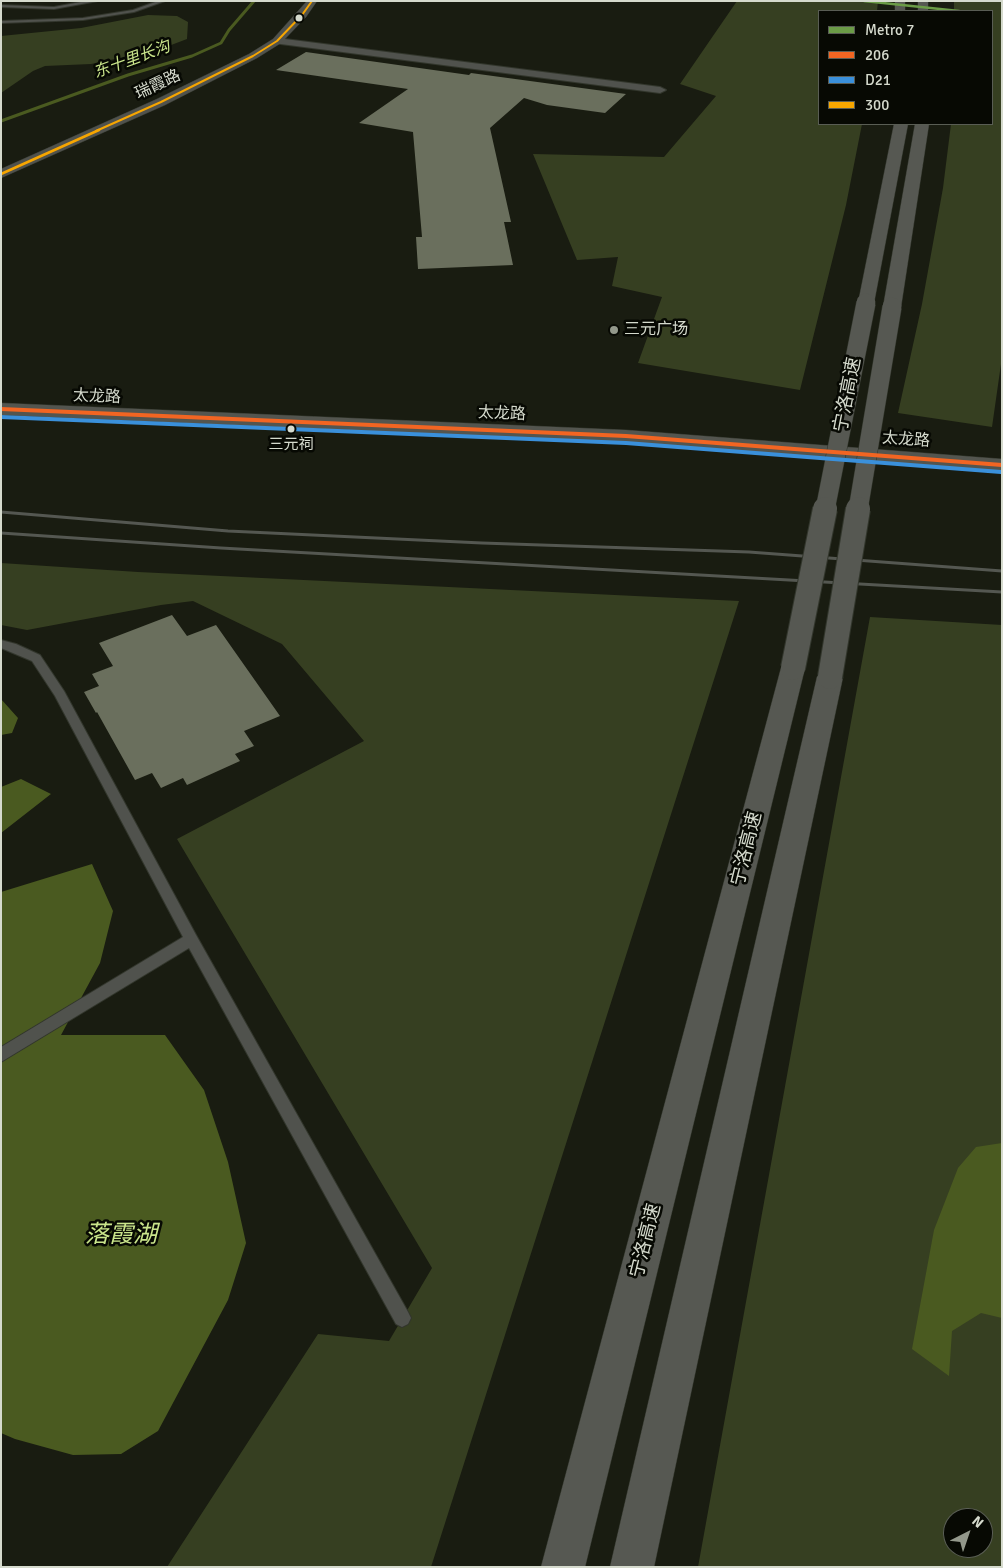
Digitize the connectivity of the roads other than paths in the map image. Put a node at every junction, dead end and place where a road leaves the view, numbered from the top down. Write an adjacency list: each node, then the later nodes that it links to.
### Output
1 (96, 1): 5 (lane)
2 (164, 1): 7 (lane)
3 (312, 1): 8 (street, 瑞霞路)
4 (1, 6): 5 (lane)
5 (29, 8): 7 (lane)
6 (1, 22): 7 (lane)
7 (16, 22)
8 (277, 41): 9 (street); 12 (street, 瑞霞路)
9 (660, 90)
10 (902, 125): 21 (highway, 宁洛高速, bridge)
11 (922, 125): 22 (highway, 宁洛高速, bridge)
12 (1, 174)
13 (1, 393): 15 (main road, 太龙路)
14 (1, 409): 16 (main road, 太龙路)
15 (1002, 448)
16 (1002, 465)
17 (1, 644): 18 (lane)
18 (190, 939): 19 (lane); 20 (lane)
19 (1, 1055)
20 (402, 1318)
21 (562, 1567)
22 (632, 1567)

